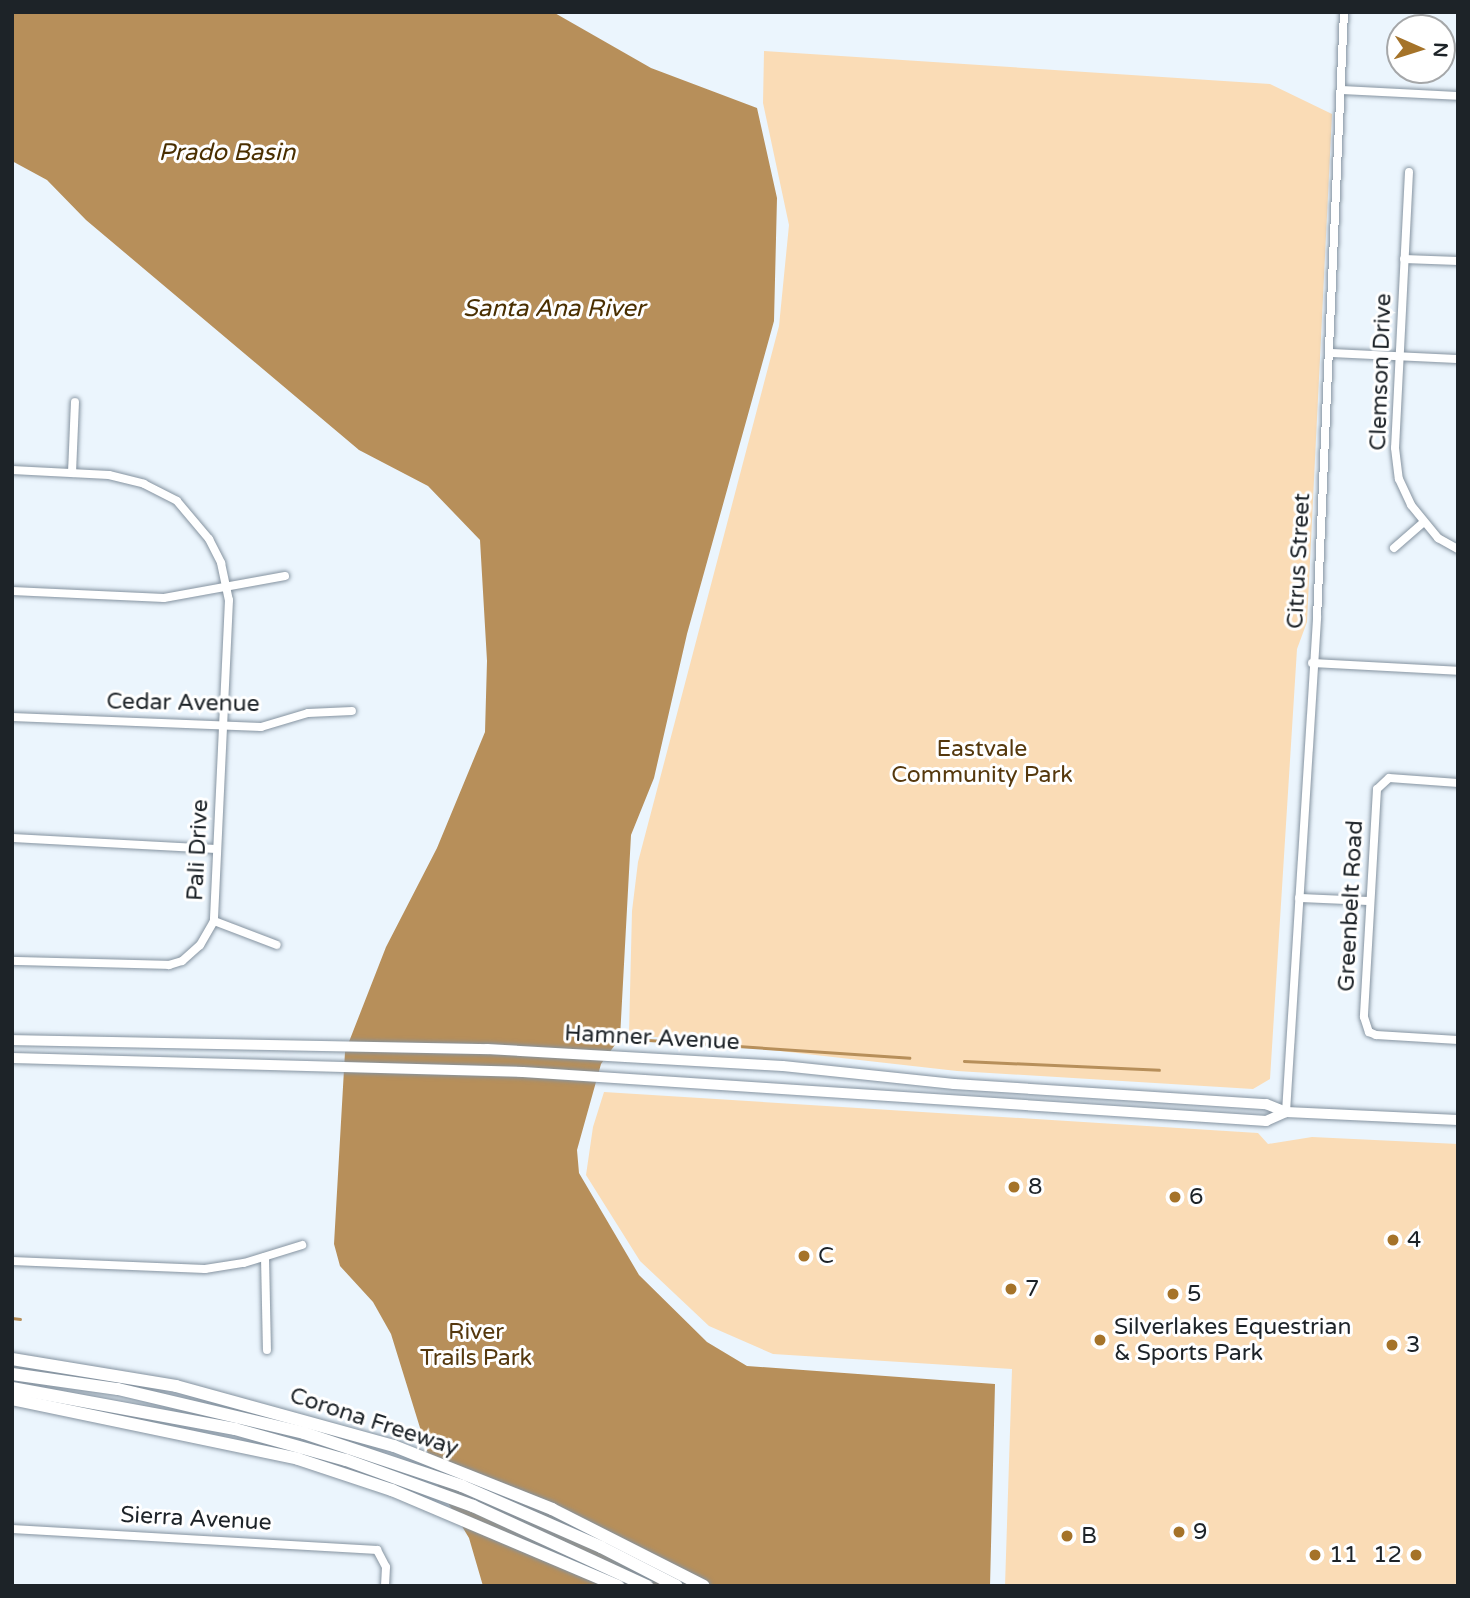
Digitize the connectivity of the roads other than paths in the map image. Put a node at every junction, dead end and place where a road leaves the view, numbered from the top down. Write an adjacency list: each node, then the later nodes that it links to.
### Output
1 (1344, 12): 2 (street, Citrus Street)
2 (1341, 90): 3 (street); 7 (street, Citrus Street)
3 (1458, 96)
4 (1409, 172): 5 (street, Clemson Drive)
5 (1404, 259): 6 (street); 8 (street, Clemson Drive)
6 (1458, 261)
7 (1329, 353): 8 (street); 19 (street, Citrus Street)
8 (1399, 355): 9 (street); 13 (street, Clemson Drive)
9 (1458, 359)
10 (75, 402): 12 (street)
11 (12, 470): 12 (street)
12 (72, 473): 17 (street)
13 (1423, 523): 14 (street); 15 (street, Clemson Drive)
14 (1394, 548)
15 (1458, 549)
16 (285, 576): 17 (street)
17 (227, 586): 18 (street); 23 (street, Pali Drive)
18 (12, 591)
19 (1312, 663): 20 (street); 27 (street, Citrus Street)
20 (1458, 671)
21 (352, 711): 23 (street, Cedar Avenue)
22 (12, 717): 23 (street, Cedar Avenue)
23 (223, 727): 26 (street, Pali Drive)
24 (1458, 783): 28 (street, Greenbelt Road)
25 (12, 838): 26 (street)
26 (216, 849): 29 (street, Pali Drive)
27 (1299, 898): 28 (street); 35 (street, Citrus Street)
28 (1370, 901): 33 (street, Greenbelt Road)
29 (214, 921): 30 (street); 31 (street, Pali Drive)
30 (277, 945)
31 (12, 961)
32 (12, 1040): 35 (main road, Hamner Avenue)
33 (1458, 1040)
34 (12, 1058): 35 (main road, Hamner Avenue)
35 (1286, 1112): 36 (main road, Hamner Avenue)
36 (1458, 1120)
37 (302, 1245): 38 (street)
38 (265, 1257): 39 (street); 40 (street)
39 (12, 1261)
40 (267, 1350)
41 (12, 1359): 51 (highway, Corona Freeway)
42 (12, 1374): 50 (highway)
43 (12, 1388): 45 (highway)
44 (12, 1399): 45 (highway)
45 (393, 1483): 48 (highway); 49 (highway)
46 (12, 1529): 47 (street, Sierra Avenue)
47 (386, 1586)
48 (618, 1586)
49 (647, 1586)
50 (677, 1586)
51 (704, 1586)

